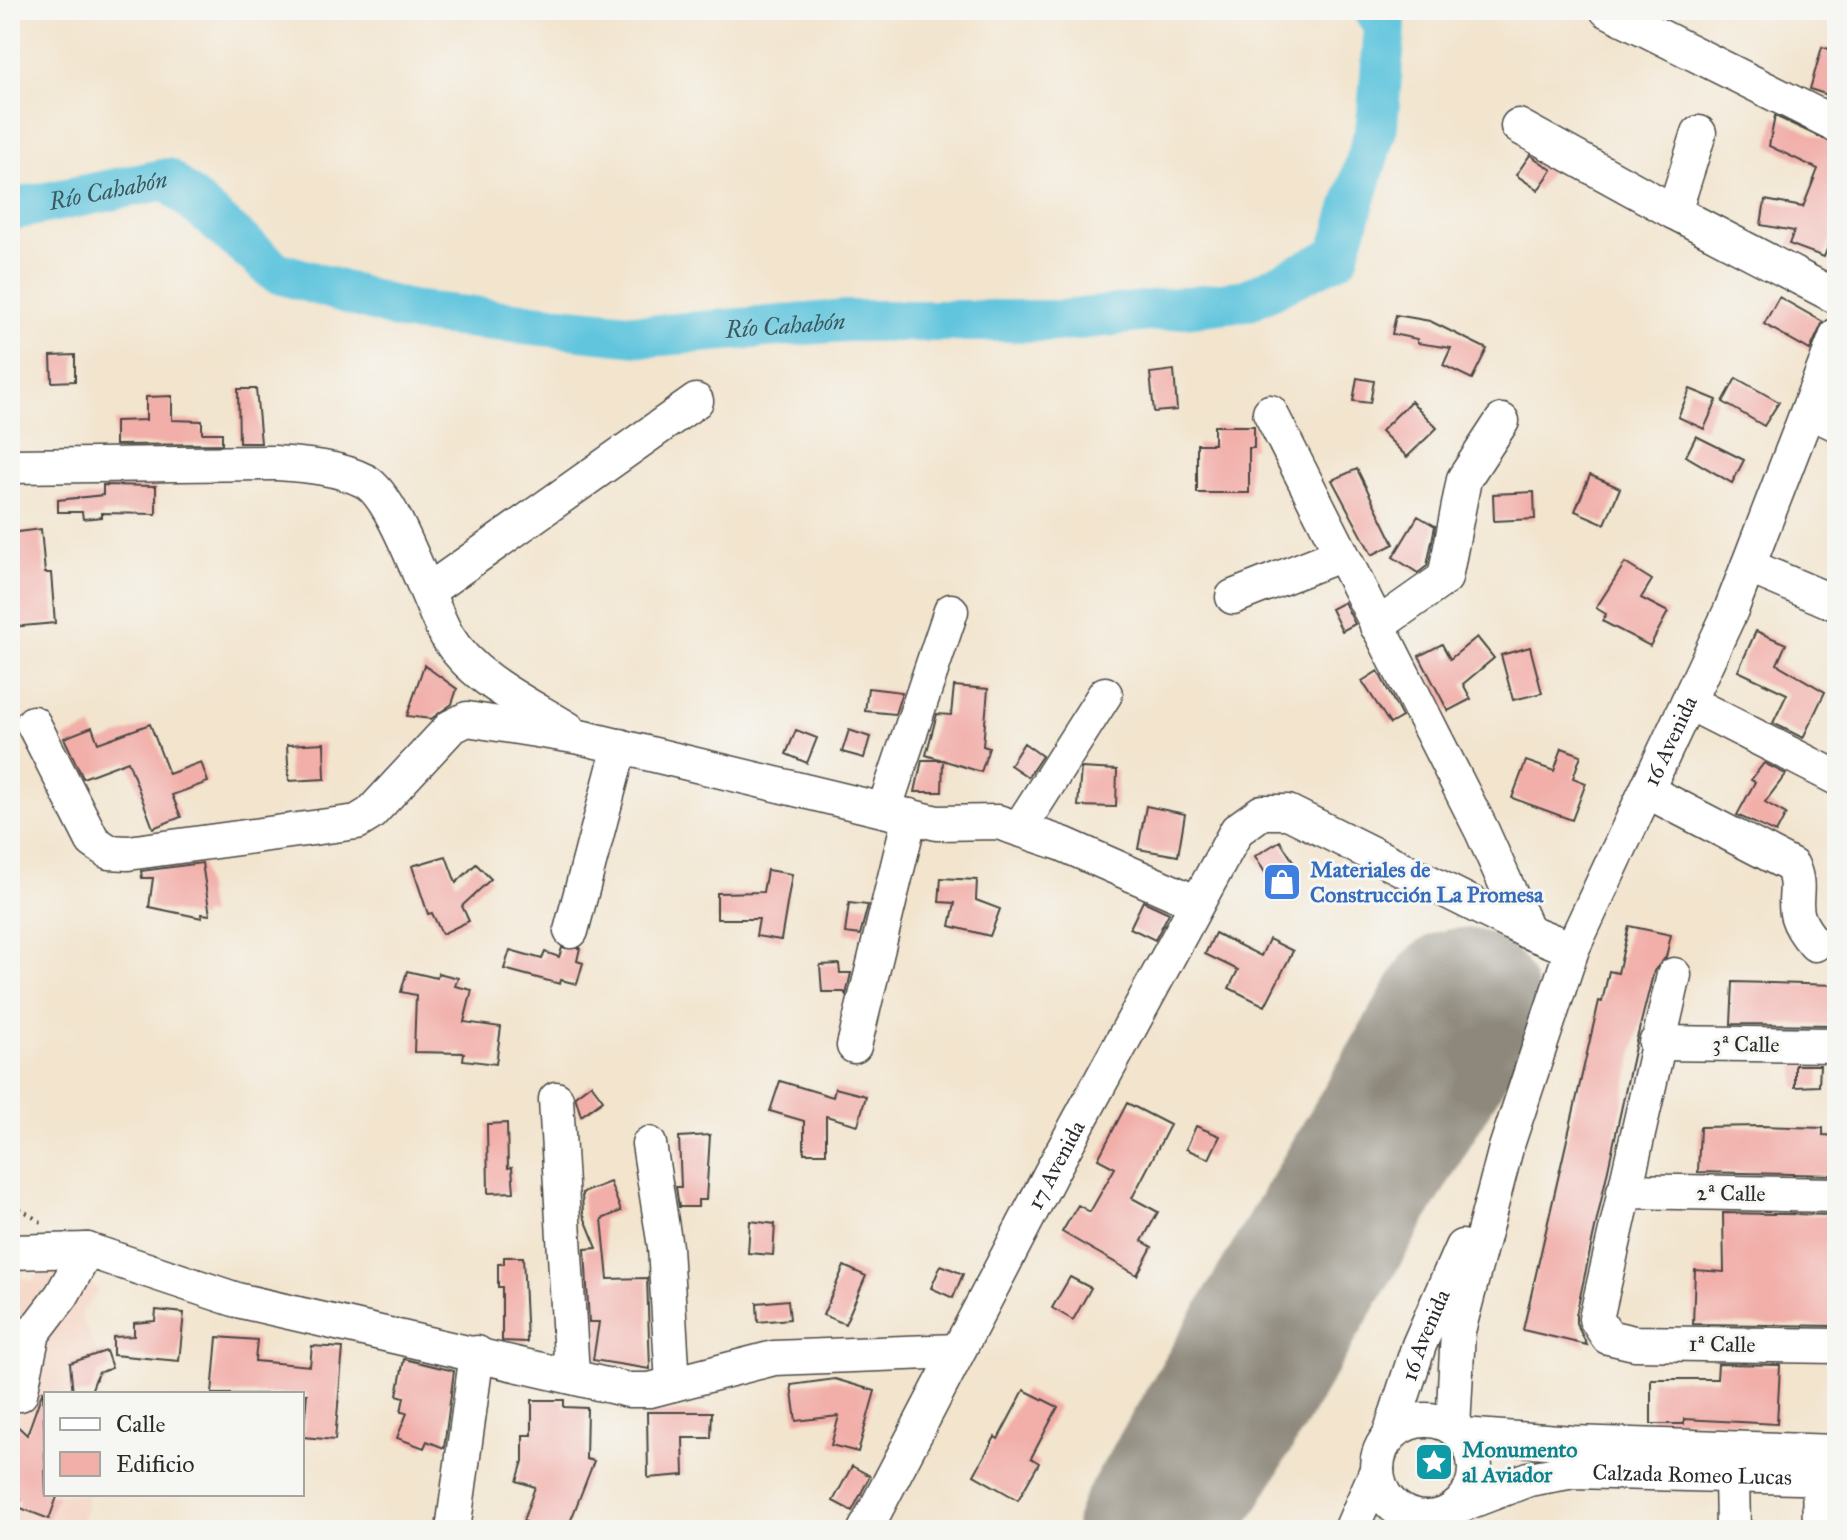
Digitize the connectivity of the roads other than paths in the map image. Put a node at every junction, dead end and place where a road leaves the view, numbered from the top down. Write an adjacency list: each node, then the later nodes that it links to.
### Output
1 (1607, 10): 2 (street)
2 (1837, 125)
3 (1518, 126): 5 (street)
4 (1699, 133): 5 (street)
5 (1674, 212): 6 (street)
6 (1837, 297)
7 (1836, 340): 10 (street, 16 Avenida)
8 (696, 401): 15 (street)
9 (1270, 412): 13 (street)
10 (1823, 418): 14 (street, 16 Avenida)
11 (1502, 421): 19 (street)
12 (10, 466): 15 (street)
13 (1339, 555): 16 (street); 19 (street)
14 (1748, 566): 17 (street); 21 (street, 16 Avenida)
15 (428, 591): 23 (street)
16 (1233, 597)
17 (1837, 604)
18 (951, 611): 27 (street)
19 (1377, 626): 31 (street)
20 (1105, 694): 28 (street)
21 (1688, 702): 25 (street); 26 (street, 16 Avenida)
22 (33, 723): 23 (street)
23 (580, 737): 24 (street)
24 (620, 746): 27 (street); 30 (street)
25 (1837, 778)
26 (1647, 791): 32 (street); 33 (street, 16 Avenida)
27 (897, 813): 28 (street); 37 (street)
28 (1019, 829): 29 (street)
29 (1197, 903): 31 (street, 17 Avenida); 46 (street, 17 Avenida)
30 (571, 931)
31 (1527, 931): 33 (street)
32 (1815, 944)
33 (1572, 949): 40 (street, 16 Avenida)
34 (1674, 975): 35 (street)
35 (1656, 1043): 36 (street, 3ª Calle); 41 (street)
36 (1837, 1045)
37 (854, 1046)
38 (556, 1099): 48 (street)
39 (649, 1144): 49 (street)
40 (1506, 1148): 51 (street, 16 Avenida); 52 (street, 16 Avenida)
41 (1624, 1191): 42 (street, 2ª Calle); 45 (street, 1ª Calle)
42 (1837, 1195)
43 (87, 1250): 44 (street); 47 (street); 50 (street)
44 (10, 1252)
45 (1837, 1346)
46 (957, 1351): 49 (street); 58 (street, 17 Avenida)
47 (477, 1353): 48 (street); 57 (street)
48 (572, 1375): 49 (street)
49 (673, 1384)
50 (20, 1394)
51 (1458, 1432): 52 (street); 53 (street, Calzada Romeo Lucas); 56 (street)
52 (1389, 1437): 54 (street)
53 (1831, 1469): 55 (street, Calzada Romeo Lucas); 61 (street)
54 (1377, 1470): 56 (street); 59 (street)
55 (1732, 1475): 56 (street, Calzada Romeo Lucas); 60 (street)
56 (1440, 1518)
57 (453, 1530)
58 (865, 1530)
59 (1351, 1530)
60 (1733, 1530)
61 (1820, 1530)

